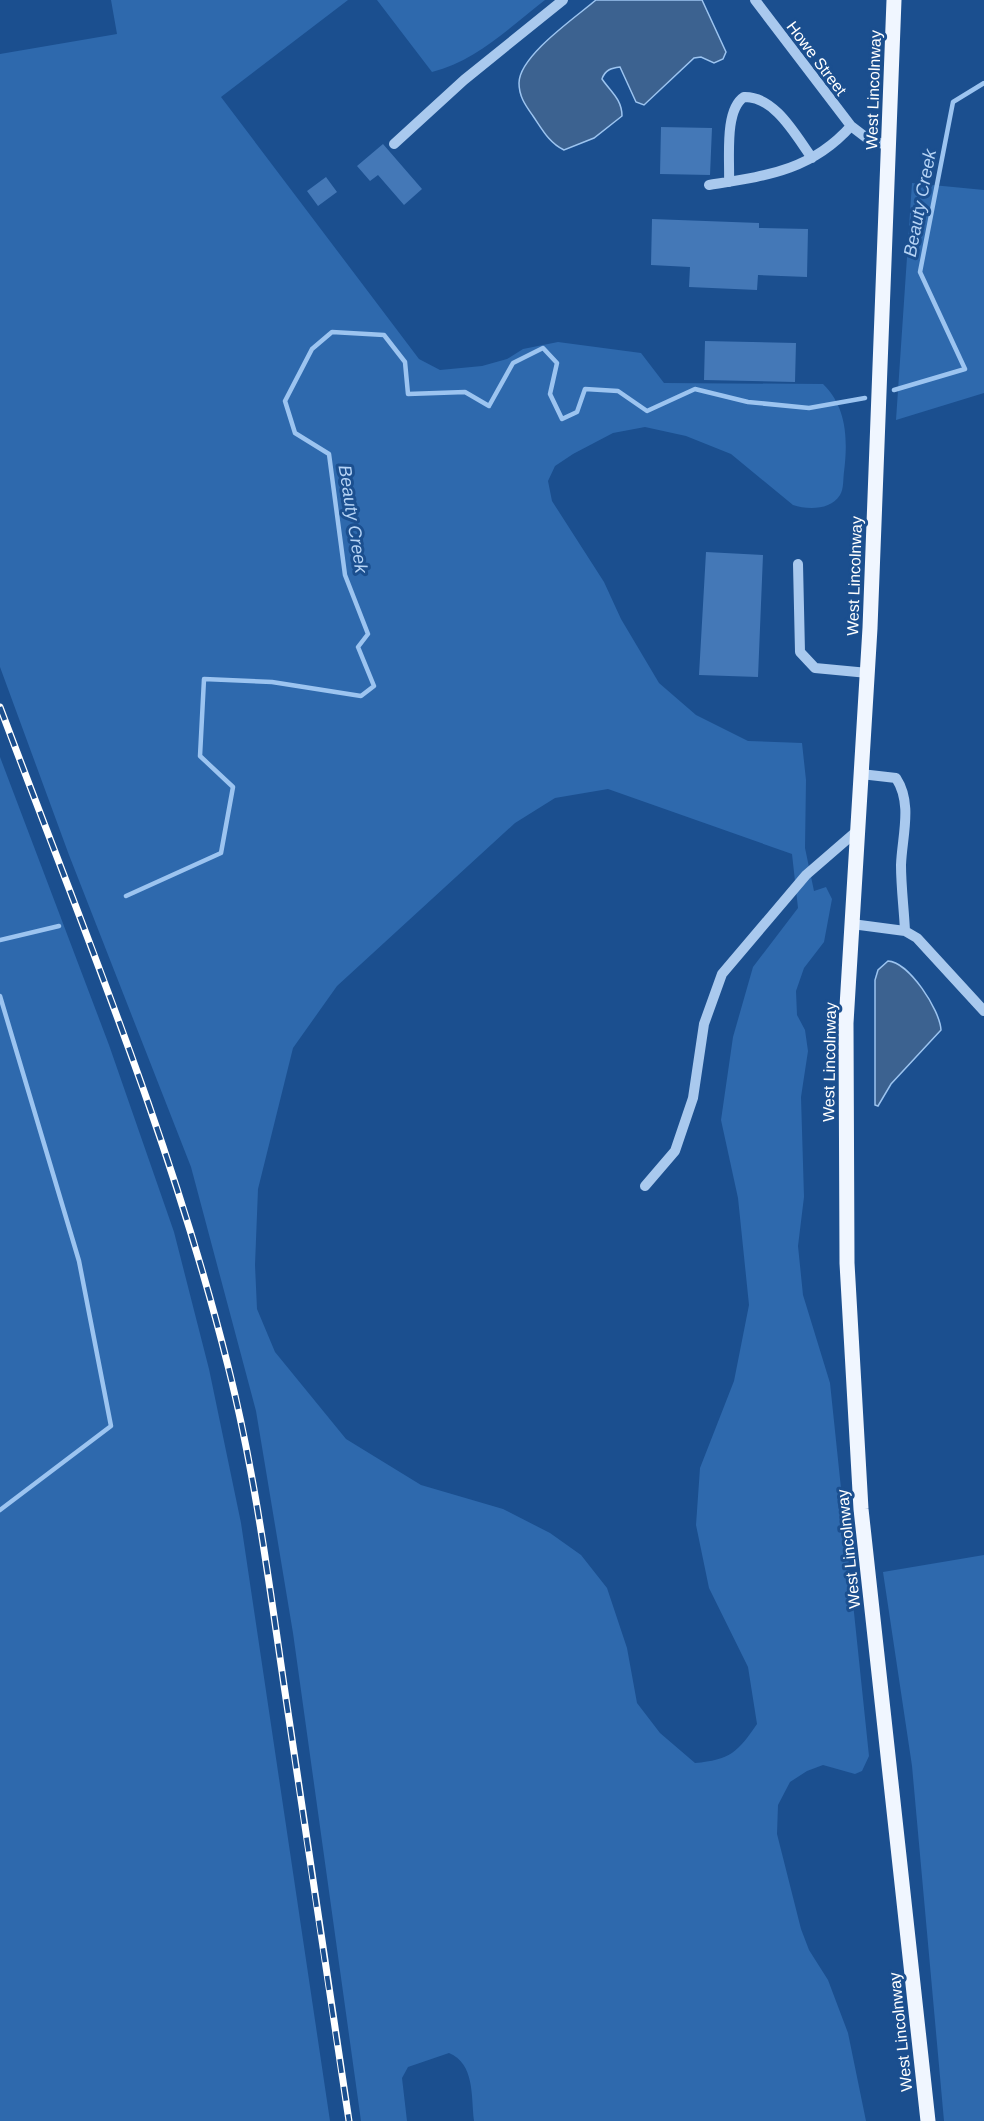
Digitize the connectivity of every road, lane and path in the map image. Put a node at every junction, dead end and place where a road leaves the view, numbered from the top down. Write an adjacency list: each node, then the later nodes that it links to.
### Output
1 (563, 0): 5 (street)
2 (756, 0): 4 (street, Howe Street)
3 (894, 0): 6 (main road, West Lincolnway)
4 (851, 126): 6 (street, Howe Street); 7 (street)
5 (394, 144)
6 (889, 146): 11 (main road, West Lincolnway)
7 (812, 158): 8 (street); 8 (street)
8 (729, 182): 9 (street)
9 (709, 185)
10 (798, 564): 11 (street)
11 (868, 673): 12 (main road, West Lincolnway)
12 (861, 774): 13 (main road, West Lincolnway); 15 (street)
13 (858, 830): 14 (main road, West Lincolnway); 17 (street)
14 (852, 924): 15 (street); 18 (main road, West Lincolnway)
15 (905, 931): 16 (street)
16 (984, 1011)
17 (645, 1186)
18 (928, 2121)

